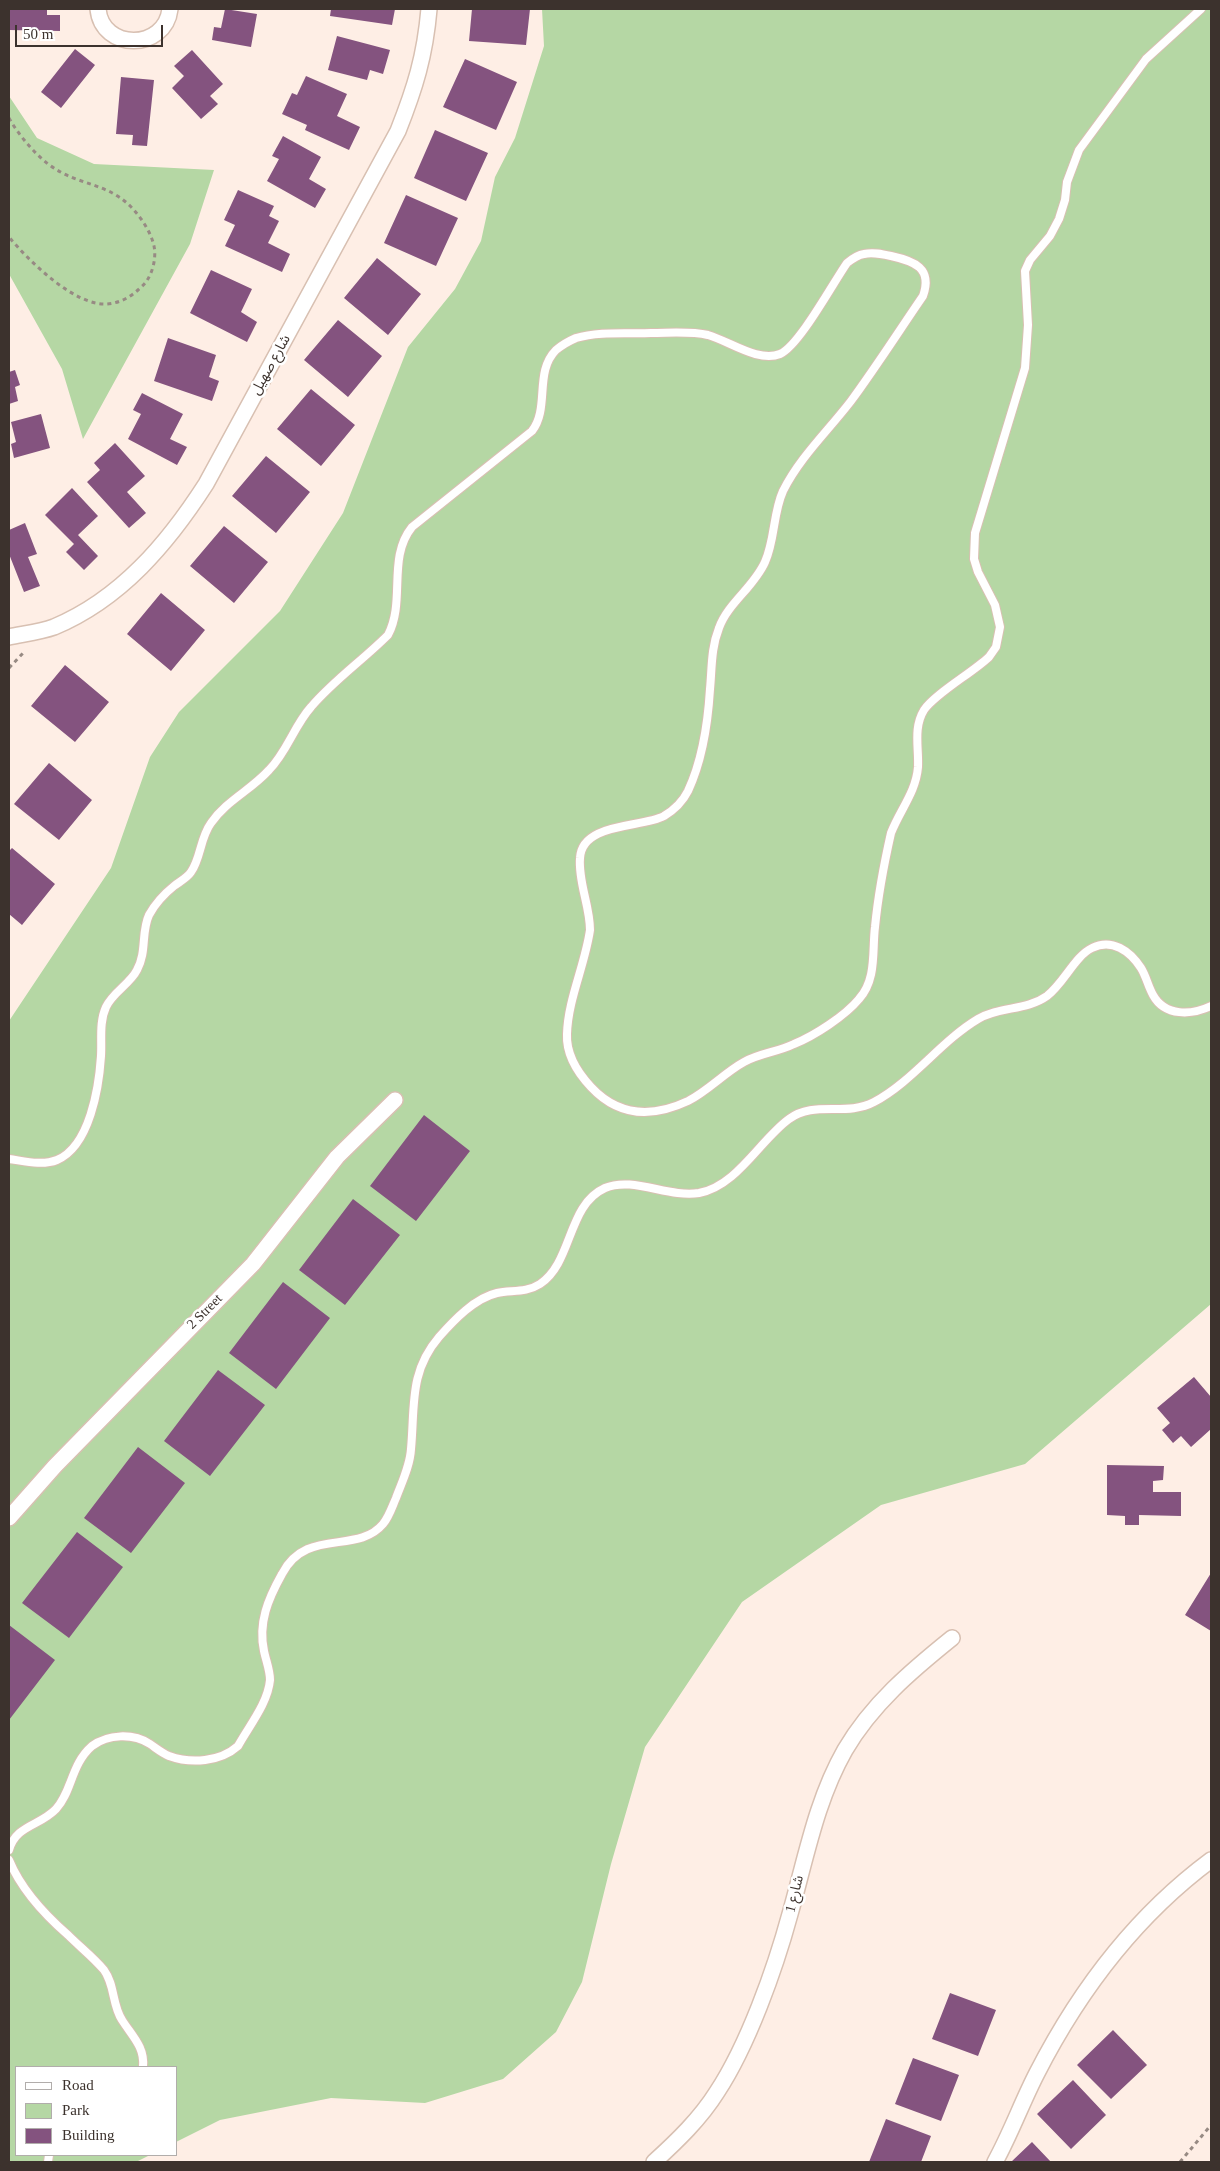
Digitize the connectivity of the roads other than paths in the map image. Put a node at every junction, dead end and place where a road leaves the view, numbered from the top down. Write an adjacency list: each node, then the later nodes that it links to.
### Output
1 (98, 9): 2 (street)
2 (170, 9)
3 (429, 9): 5 (street, شارع صهيل)
4 (1201, 9): 8 (lane)
5 (9, 637)
6 (1211, 1006): 11 (lane)
7 (395, 1100): 9 (street, 2 Street)
8 (9, 1159)
9 (9, 1518)
10 (952, 1638): 15 (street, شارع 1)
11 (9, 1850)
12 (9, 1860): 14 (lane)
13 (1211, 1860): 16 (street)
14 (143, 2066)
15 (654, 2162)
16 (995, 2162)

